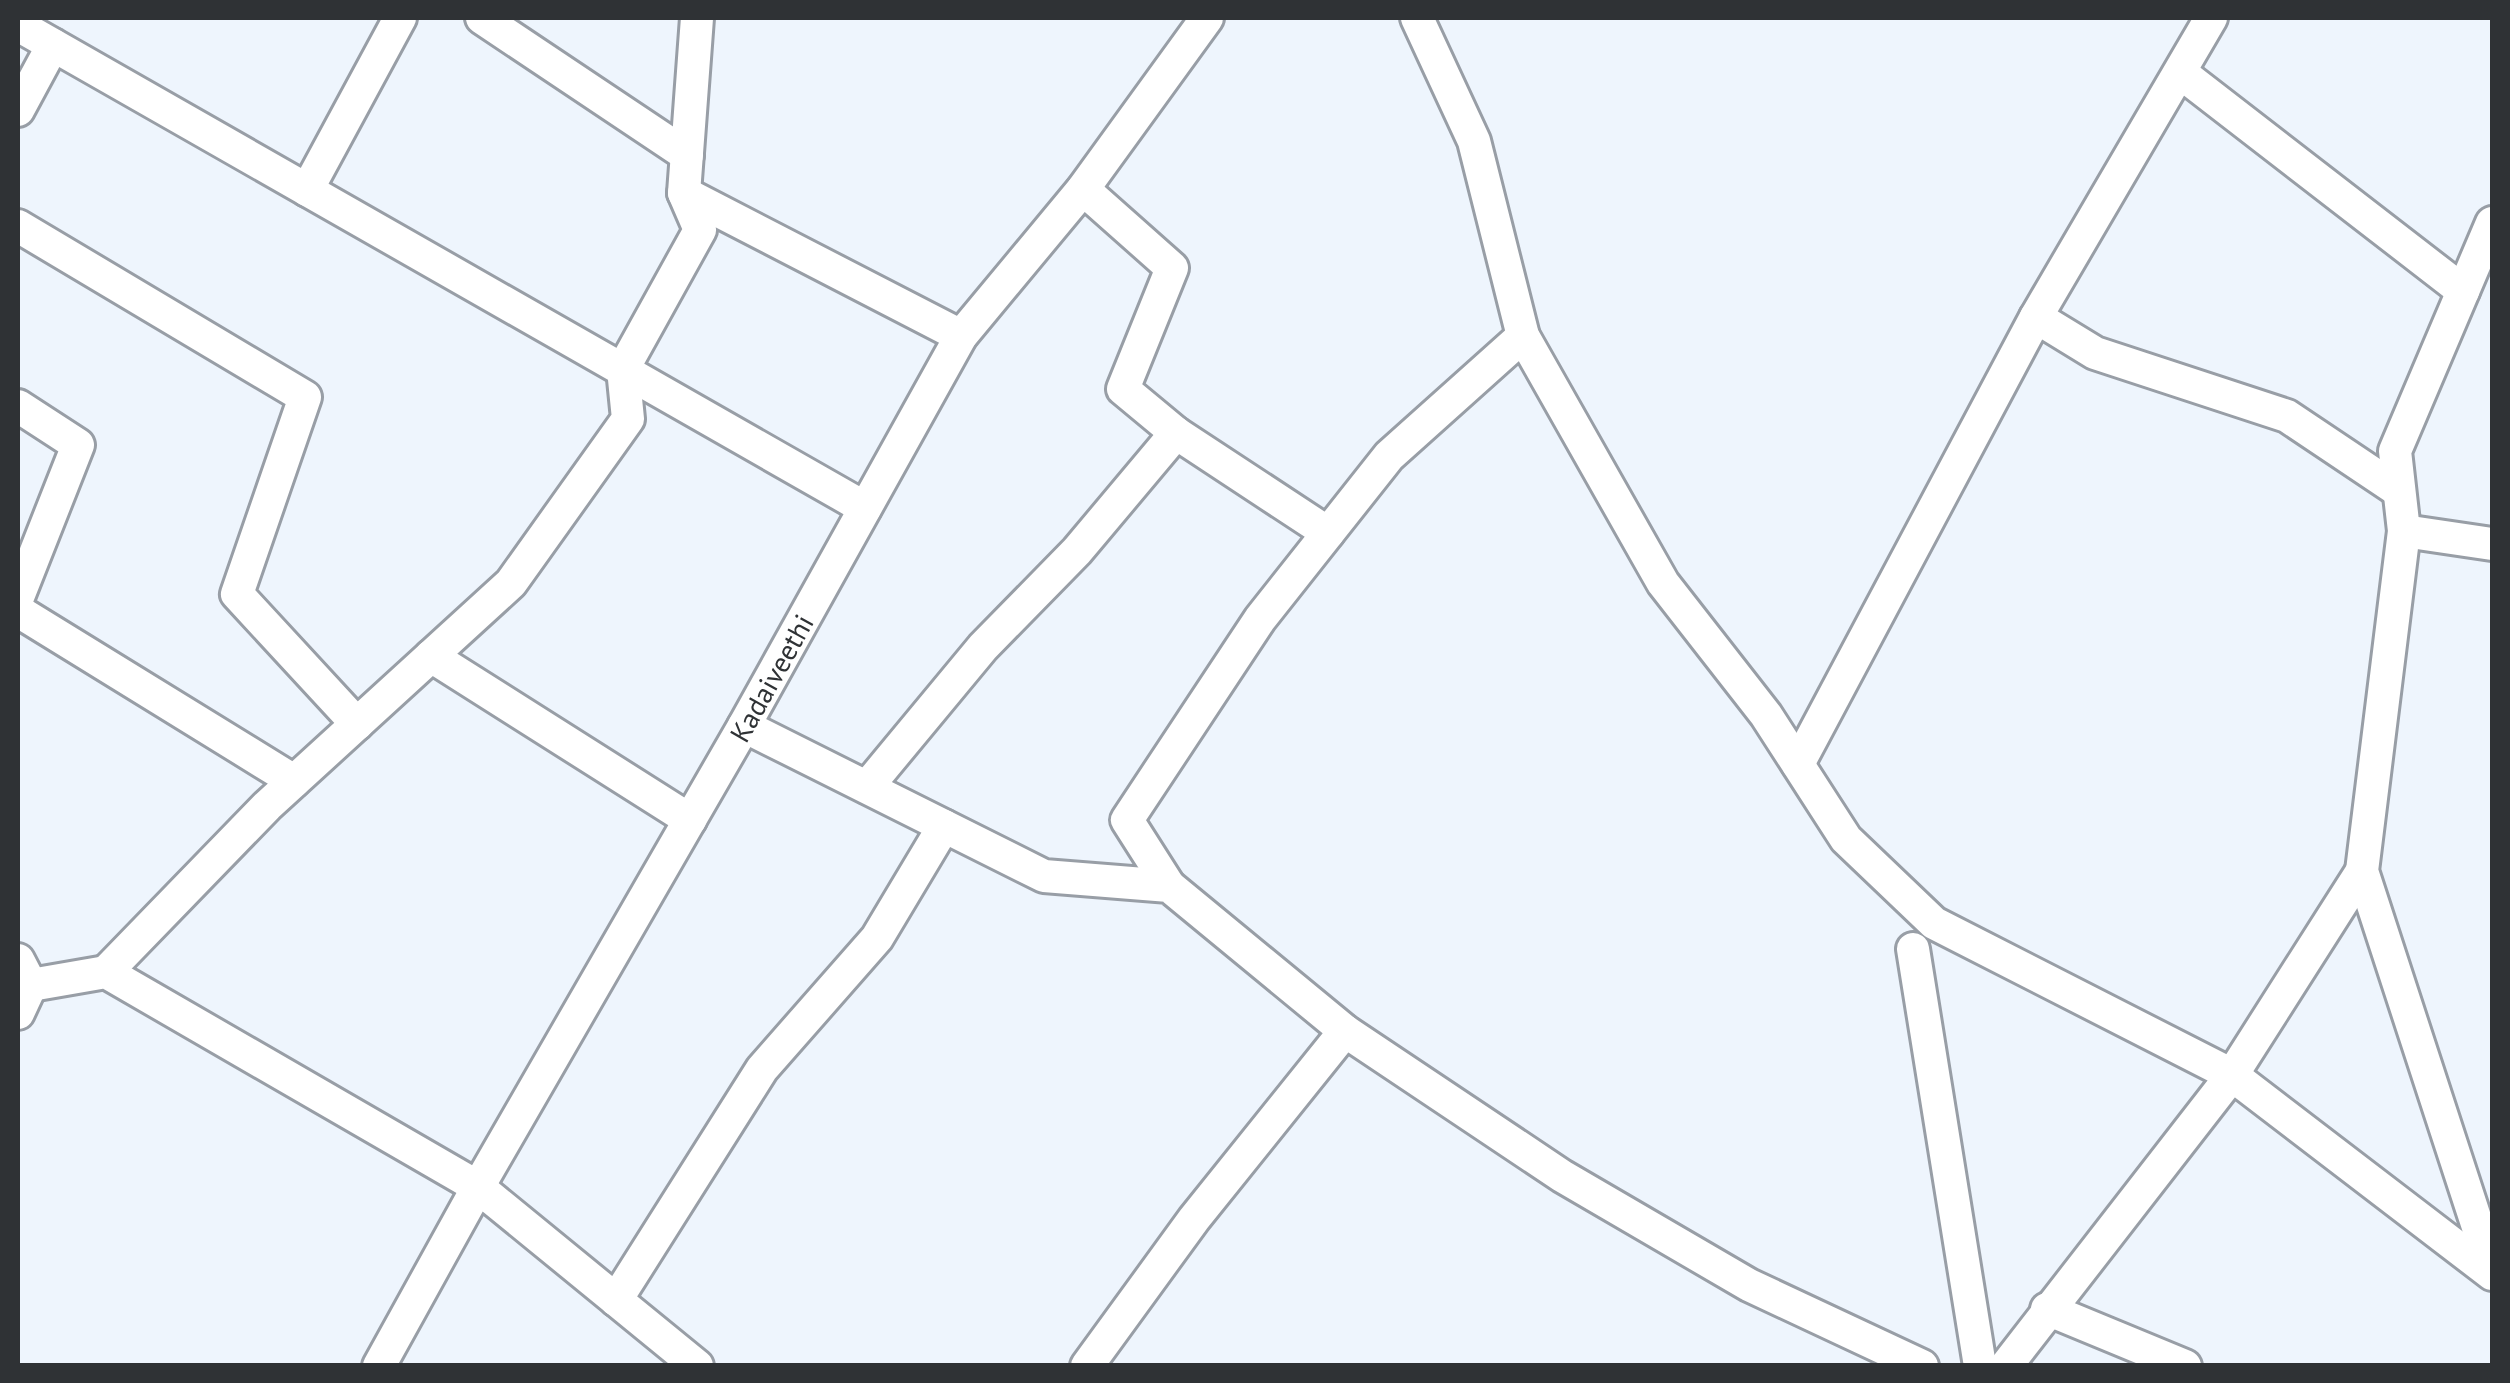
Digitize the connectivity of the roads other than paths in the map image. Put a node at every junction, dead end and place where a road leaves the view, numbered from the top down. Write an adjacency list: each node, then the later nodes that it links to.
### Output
1 (400, 18): 13 (street)
2 (482, 18): 11 (street)
3 (696, 18): 11 (street)
4 (1206, 18): 12 (street, Kadaiveethi)
5 (1417, 18): 20 (street)
6 (2211, 18): 9 (street)
7 (18, 24): 8 (street)
8 (52, 45): 10 (street); 13 (street)
9 (2181, 73): 17 (street); 18 (street)
10 (18, 110)
11 (686, 155): 14 (street)
12 (1083, 189): 19 (street, Kadaiveethi); 23 (street)
13 (308, 190): 21 (street)
14 (684, 193): 19 (street); 21 (street)
15 (2492, 223): 17 (street)
16 (18, 226): 32 (street)
17 (2463, 291): 24 (street)
18 (2036, 317): 24 (street); 34 (street)
19 (960, 336): 25 (street, Kadaiveethi)
20 (1523, 336): 27 (street); 34 (street)
21 (623, 369): 25 (street); 31 (street)
22 (18, 406): 29 (street)
23 (1176, 433): 27 (street); 36 (street)
24 (2399, 491): 26 (street)
25 (866, 508): 33 (street, Kadaiveethi)
26 (2404, 531): 28 (street); 39 (street)
27 (1328, 533): 40 (street)
28 (2492, 544)
29 (18, 597)
30 (18, 611): 35 (street)
31 (431, 656): 32 (street); 37 (street)
32 (357, 724): 35 (street)
33 (744, 726): 36 (street); 37 (street, Kadaiveethi)
34 (1798, 764): 45 (street)
35 (294, 782): 42 (street)
36 (866, 787): 38 (street)
37 (690, 820): 46 (street, Kadaiveethi)
38 (944, 826): 40 (street); 48 (street)
39 (2362, 871): 45 (street); 47 (street)
40 (1169, 886): 44 (street)
41 (1913, 948): 54 (street)
42 (106, 972): 43 (street); 46 (street)
43 (22, 986)
44 (1345, 1032): 52 (street); 53 (street)
45 (2232, 1075): 47 (street); 49 (street)
46 (478, 1187): 48 (street); 50 (street, Kadaiveethi)
47 (2492, 1272)
48 (616, 1300): 51 (street)
49 (2047, 1309): 55 (street); 56 (street)
50 (379, 1366)
51 (697, 1366)
52 (1086, 1366)
53 (1922, 1366)
54 (1980, 1366)
55 (2006, 1366)
56 (2185, 1366)

